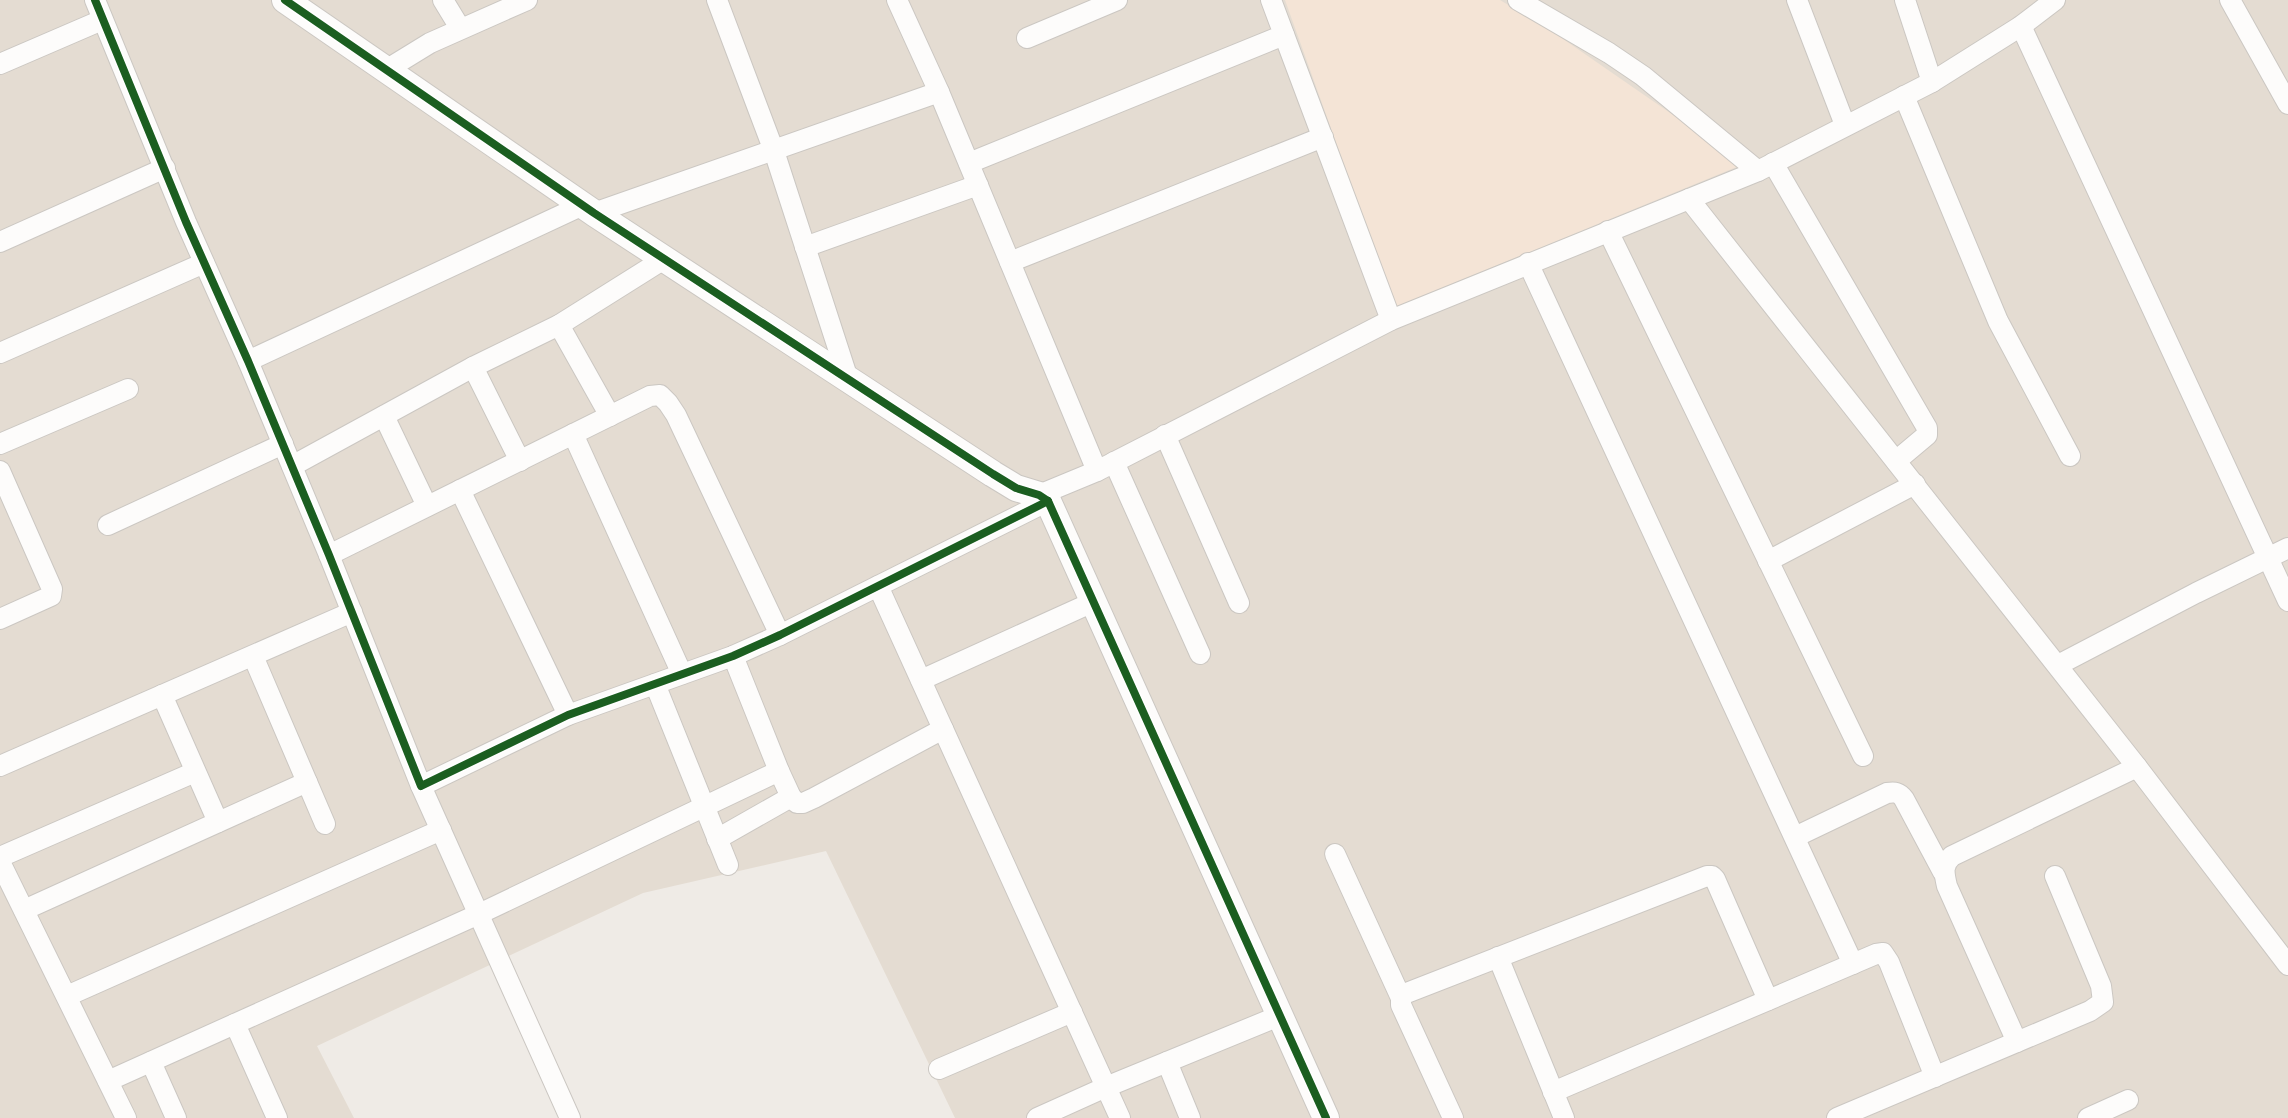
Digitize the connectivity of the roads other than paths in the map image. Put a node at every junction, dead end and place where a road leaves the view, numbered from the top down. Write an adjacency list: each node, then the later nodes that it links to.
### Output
1 (94, 0): 14 (street)
2 (285, 0): 20 (street)
3 (443, 0): 16 (street)
4 (527, 0): 16 (street)
5 (717, 0): 27 (street)
6 (897, 0): 22 (street)
7 (1117, 0): 18 (street)
8 (1271, 0): 17 (street)
9 (1518, 0): 29 (street)
10 (1797, 0): 25 (street)
11 (1905, 0): 21 (street)
12 (2055, 0): 15 (street)
13 (2230, 0): 24 (street)
14 (102, 20): 19 (street); 30 (street)
15 (2021, 26): 21 (street); 67 (street)
16 (460, 28): 20 (street)
17 (1284, 35): 26 (street); 28 (street)
18 (1027, 38)
19 (0, 64)
20 (386, 70): 33 (street)
21 (1932, 82): 23 (street)
22 (939, 92): 27 (street); 28 (street)
23 (1904, 96): 25 (street); 54 (street)
24 (2288, 104)
25 (1845, 125): 29 (street)
26 (1323, 137): 38 (street); 41 (street)
27 (774, 151): 33 (street); 36 (street)
28 (969, 163): 31 (street)
29 (1765, 167): 32 (street); 56 (street)
30 (165, 168): 35 (street); 39 (street)
31 (978, 185): 36 (street); 38 (street)
32 (1689, 199): 34 (street); 56 (street)
33 (588, 209): 37 (street); 44 (street)
34 (1608, 231): 40 (street); 68 (street)
35 (0, 242)
36 (805, 247): 46 (street)
37 (664, 259): 42 (street); 46 (street)
38 (1010, 262): 58 (street)
39 (204, 263): 43 (street); 44 (street)
40 (1528, 263): 41 (street); 98 (street)
41 (1390, 320): 51 (street)
42 (559, 325): 45 (street); 49 (street)
43 (0, 353)
44 (248, 361): 53 (street)
45 (473, 367): 48 (street); 55 (street)
46 (849, 382): 62 (street)
47 (128, 389): 52 (street)
48 (384, 416): 57 (street); 63 (street)
49 (610, 416): 50 (street); 75 (street)
50 (573, 434): 55 (street); 80 (street)
51 (1165, 435): 58 (street); 72 (street)
52 (0, 444)
53 (283, 444): 57 (street); 64 (street)
54 (2070, 456)
55 (520, 461): 61 (street)
56 (1896, 461): 60 (street)
57 (292, 466): 66 (street)
58 (1105, 466): 62 (street); 76 (street)
59 (0, 471): 74 (street)
60 (1915, 484): 68 (street); 79 (street)
61 (460, 490): 63 (street); 84 (street)
62 (1044, 498): 69 (street); 71 (street)
63 (427, 506): 66 (street)
64 (108, 525)
65 (2288, 548): 67 (street)
66 (329, 555): 73 (street)
67 (2268, 558): 70 (street); 79 (street)
68 (1768, 561): 86 (street)
69 (878, 586): 75 (street); 81 (street)
70 (2288, 601)
71 (1093, 602): 81 (street); 115 (street)
72 (1239, 603)
73 (352, 612): 77 (street); 92 (street)
74 (0, 619)
75 (780, 635): 78 (street)
76 (1200, 654)
77 (253, 656): 83 (street); 91 (street)
78 (733, 656): 80 (street); 89 (street)
79 (2058, 665): 88 (street)
80 (682, 674): 82 (street)
81 (921, 680): 85 (street)
82 (655, 684): 84 (street); 94 (street)
83 (162, 695): 87 (street); 90 (street)
84 (568, 715): 92 (street)
85 (943, 729): 93 (street); 114 (street)
86 (1863, 756)
87 (0, 766)
88 (2137, 766): 104 (street); 110 (street)
89 (779, 771): 93 (street); 94 (street)
90 (195, 772): 95 (street); 101 (street)
91 (307, 782): 95 (street); 96 (street)
92 (422, 786): 97 (street)
93 (790, 796): 99 (street)
94 (704, 806): 99 (street); 107 (street)
95 (218, 822): 106 (street)
96 (325, 824)
97 (441, 830): 107 (street); 111 (street)
98 (1795, 837): 104 (street); 109 (street)
99 (717, 838): 103 (street)
100 (1335, 854): 112 (street)
101 (0, 857)
102 (0, 862): 106 (street)
103 (728, 865)
104 (1943, 872): 117 (street)
105 (2055, 876): 117 (street)
106 (24, 910): 111 (street)
107 (479, 914): 116 (street); 129 (street)
108 (1498, 957): 112 (street); 113 (street); 124 (street)
109 (1853, 964): 113 (street); 121 (street)
110 (2288, 965)
111 (67, 996): 122 (street)
112 (1401, 998): 134 (street)
113 (1768, 1000): 124 (street)
114 (1072, 1012): 120 (street); 123 (street)
115 (1280, 1016): 119 (street); 133 (street)
116 (235, 1024): 118 (street); 128 (street)
117 (2017, 1042): 121 (street)
118 (151, 1062): 122 (street); 127 (street)
119 (1167, 1062): 123 (street); 132 (street)
120 (939, 1069)
121 (1935, 1077): 136 (street)
122 (108, 1081): 126 (street)
123 (1106, 1087): 130 (street); 131 (street)
124 (1553, 1092): 135 (street)
125 (2128, 1101): 137 (street)
126 (126, 1118)
127 (176, 1118)
128 (277, 1118)
129 (570, 1118)
130 (1037, 1118)
131 (1120, 1118)
132 (1190, 1118)
133 (1326, 1118)
134 (1453, 1118)
135 (1564, 1118)
136 (1837, 1118)
137 (2088, 1118)

